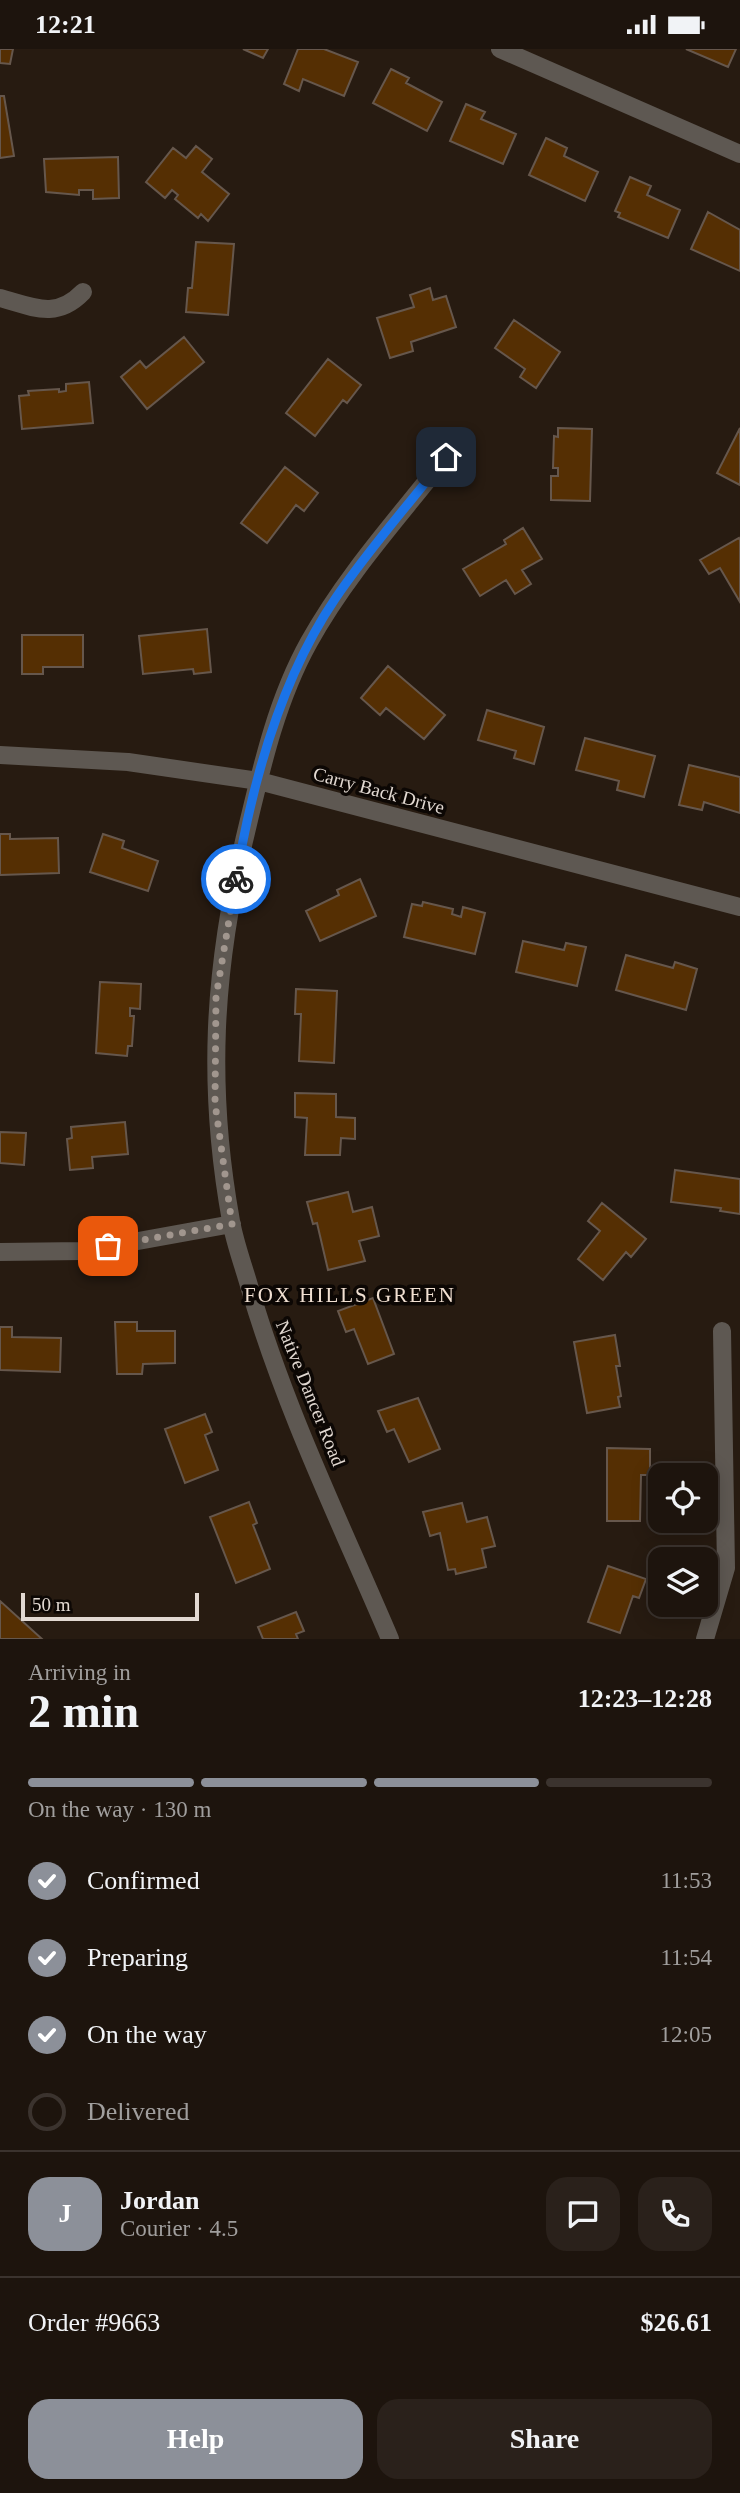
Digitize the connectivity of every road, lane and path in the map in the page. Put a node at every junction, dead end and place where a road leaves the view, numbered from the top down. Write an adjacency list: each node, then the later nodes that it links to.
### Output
1 (500, 49): 2 (street)
2 (740, 154)
3 (83, 292): 4 (street)
4 (0, 298)
5 (446, 457): 7 (street, Native Dancer Road)
6 (0, 755): 7 (street, Carry Back Drive)
7 (258, 781): 8 (street, Carry Back Drive); 9 (street, Native Dancer Road)
8 (740, 907)
9 (232, 1224): 10 (street); 12 (street, Native Dancer Road)
10 (0, 1252)
11 (722, 1331): 13 (street)
12 (390, 1639)
13 (705, 1639)

